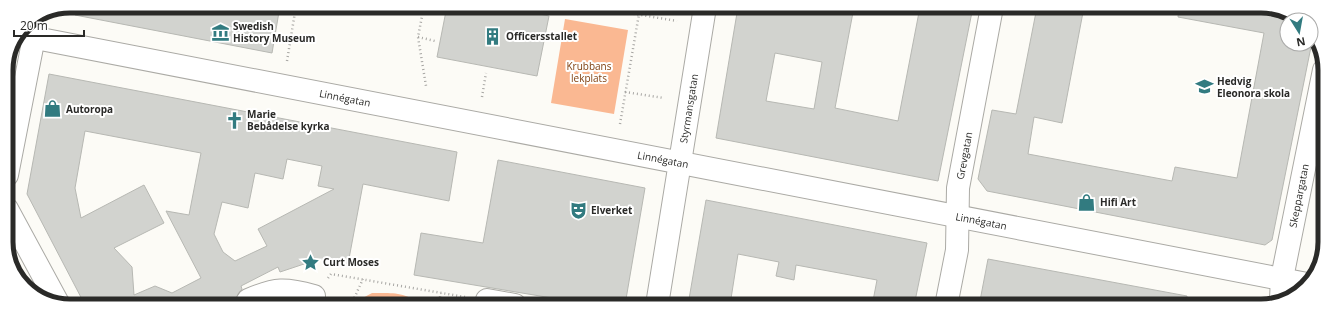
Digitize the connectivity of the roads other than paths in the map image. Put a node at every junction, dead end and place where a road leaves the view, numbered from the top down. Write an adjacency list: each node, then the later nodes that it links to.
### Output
1 (704, 13): 6 (street, Styrmansgatan)
2 (991, 13): 7 (street, Grevgatan)
3 (27, 36): 5 (street); 6 (street, Linnégatan)
4 (1318, 101): 10 (street, Skeppargatan)
5 (13, 133)
6 (679, 162): 7 (street, Linnégatan); 14 (street, Styrmansgatan)
7 (957, 216): 10 (street, Linnégatan); 15 (street, Grevgatan)
8 (13, 220): 12 (street)
9 (1298, 286): 10 (street, Linnégatan)
10 (1282, 289)
11 (314, 296): 13 (street)
12 (55, 297)
13 (250, 299)
14 (658, 299)
15 (947, 299)

